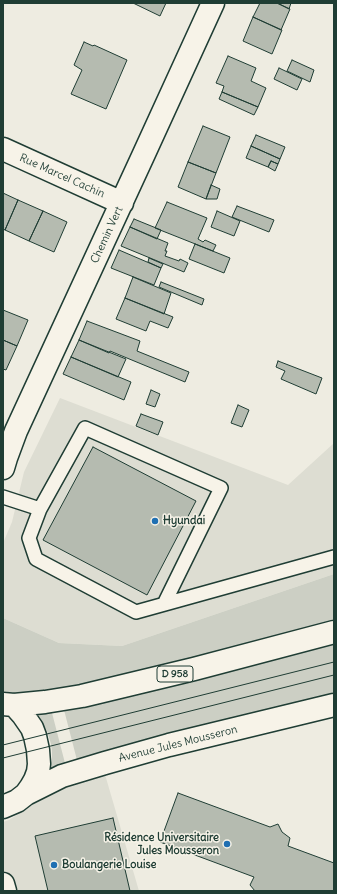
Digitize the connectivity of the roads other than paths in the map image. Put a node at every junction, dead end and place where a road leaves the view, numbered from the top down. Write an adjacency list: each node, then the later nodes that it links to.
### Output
1 (213, 3): 3 (main road, Chemin Vert)
2 (3, 149): 3 (main road, Rue Marcel Cachin)
3 (122, 203): 4 (main road, Chemin Vert)
4 (3, 468)
5 (3, 497): 6 (lane)
6 (40, 509): 8 (lane); 8 (lane)
7 (334, 557): 8 (lane)
8 (164, 604)
9 (334, 632): 10 (main road, D 958)
10 (9, 704): 12 (main road)
11 (334, 705): 12 (main road, Avenue Jules Mousseron)
12 (26, 794): 13 (main road, Avenue Jules Mousseron)
13 (3, 807)
14 (3, 884): 15 (main road)
15 (4, 891)

